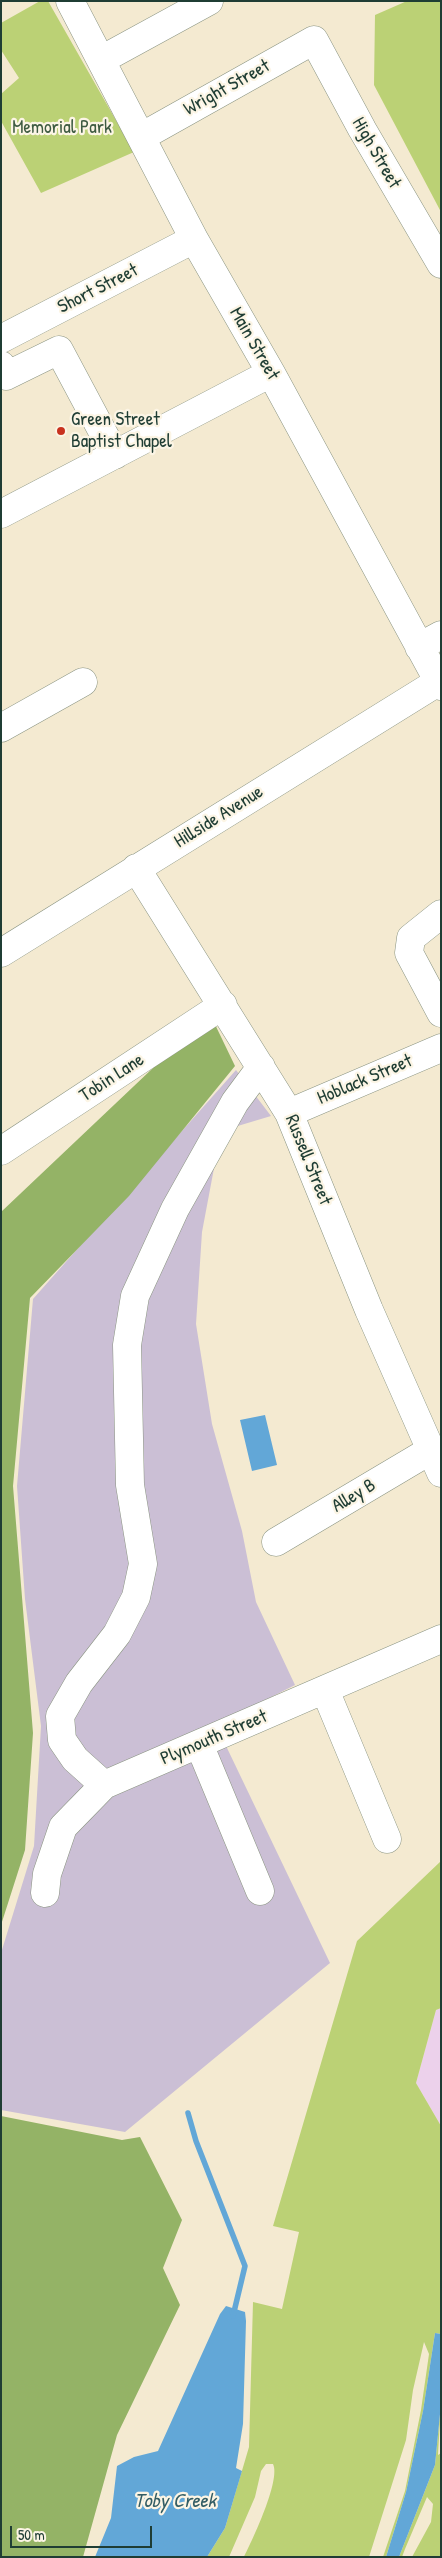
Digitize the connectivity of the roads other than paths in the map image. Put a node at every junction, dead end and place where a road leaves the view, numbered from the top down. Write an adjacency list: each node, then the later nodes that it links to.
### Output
1 (70, 1): 4 (street, Main Street)
2 (209, 1): 4 (street)
3 (314, 40): 5 (street, Wright Street); 6 (street, High Street)
4 (101, 60): 5 (street, Main Street)
5 (141, 137): 7 (street, Main Street)
6 (431, 225): 8 (street, High Street)
7 (194, 239): 9 (street, Short Street); 11 (street, Main Street)
8 (441, 264)
9 (1, 339)
10 (1, 366): 12 (street)
11 (271, 373): 12 (street); 14 (street, Main Street)
12 (115, 455): 13 (street)
13 (1, 514)
14 (430, 641): 16 (street, Main Street)
15 (83, 682): 17 (street)
16 (440, 684): 18 (street, Hillside Avenue)
17 (1, 728)
18 (136, 868): 20 (street, Hillside Avenue); 21 (street, Russell Street)
19 (441, 914): 22 (street)
20 (1, 953)
21 (223, 1005): 24 (street, Russell Street); 26 (street, Tobin Lane)
22 (441, 1012)
23 (441, 1048): 25 (street, Hoblack Street)
24 (262, 1067): 25 (street, Russell Street); 32 (street)
25 (289, 1113): 27 (street, Russell Street)
26 (1, 1151)
27 (436, 1461): 28 (street, Alley B)
28 (276, 1542)
29 (441, 1640): 30 (street, Plymouth Street)
30 (325, 1690): 31 (street, Plymouth Street); 33 (street)
31 (199, 1744): 32 (street, Plymouth Street); 34 (street)
32 (104, 1785): 35 (street, Plymouth Street)
33 (387, 1839)
34 (260, 1891)
35 (45, 1893)

